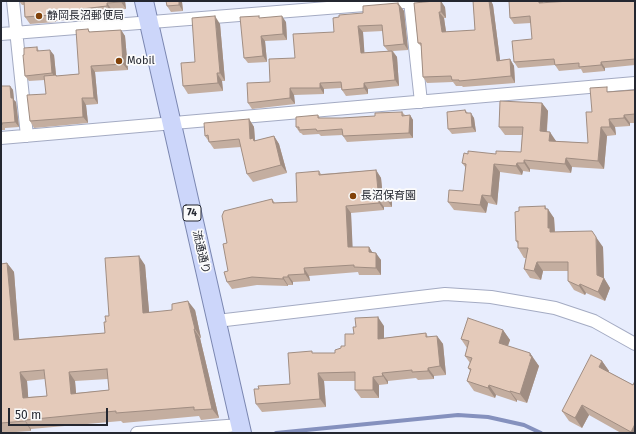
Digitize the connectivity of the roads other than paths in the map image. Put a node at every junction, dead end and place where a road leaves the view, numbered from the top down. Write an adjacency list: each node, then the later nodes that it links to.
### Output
1 (13, 1): 5 (street)
2 (144, 1): 4 (main road, 流通通り / 74)
3 (412, 1): 4 (street); 8 (street)
4 (149, 22): 5 (street); 9 (main road, 流通通り / 74)
5 (16, 33): 6 (street); 10 (street)
6 (1, 34)
7 (635, 83): 8 (street)
8 (421, 102): 9 (street)
9 (172, 124): 10 (street); 12 (main road, 流通通り / 74)
10 (27, 136): 11 (street)
11 (1, 138)
12 (217, 321): 13 (street); 14 (main road, 流通通り / 74)
13 (635, 344)
14 (241, 429): 15 (street)
15 (137, 433)

